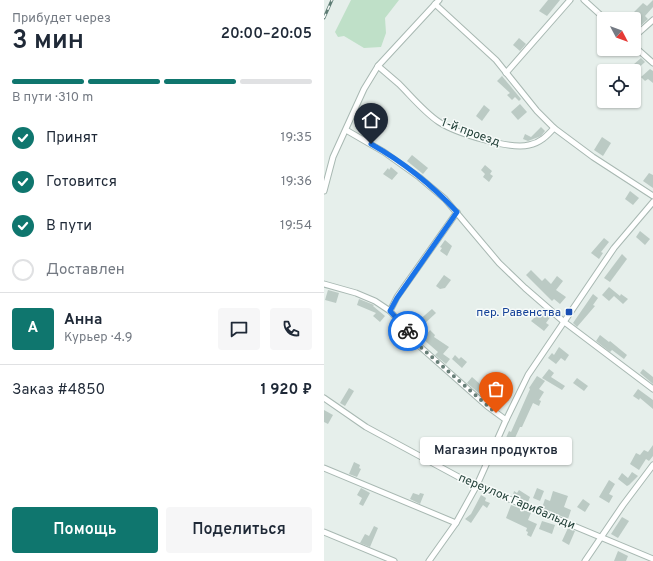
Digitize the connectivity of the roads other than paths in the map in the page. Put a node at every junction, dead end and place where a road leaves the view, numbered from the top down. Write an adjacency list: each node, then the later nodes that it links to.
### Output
1 (570, 0): 10 (street)
2 (584, 0): 4 (street)
3 (437, 2): 9 (street); 10 (street)
4 (597, 12)
5 (653, 20): 6 (street)
6 (641, 31)
7 (641, 52): 8 (street)
8 (653, 63)
9 (378, 66): 11 (street, 1-й проезд); 12 (street)
10 (506, 73): 11 (street)
11 (554, 128): 14 (street)
12 (346, 130): 13 (street); 16 (street)
13 (324, 191)
14 (653, 196)
15 (653, 202): 19 (street)
16 (457, 212): 18 (street); 19 (street)
17 (324, 284): 18 (street)
18 (390, 311): 22 (street)
19 (563, 321): 20 (street); 22 (street)
20 (653, 389)
21 (324, 398): 25 (street, переулок Гарибальди)
22 (506, 420): 25 (street)
23 (653, 465): 28 (street)
24 (324, 468): 26 (street)
25 (476, 485): 26 (street); 28 (street, переулок Гарибальди)
26 (456, 524): 31 (street)
27 (324, 532): 30 (street)
28 (601, 537): 29 (street, переулок Гарибальди); 32 (street)
29 (653, 559)
30 (394, 561)
31 (430, 561)
32 (585, 561)

